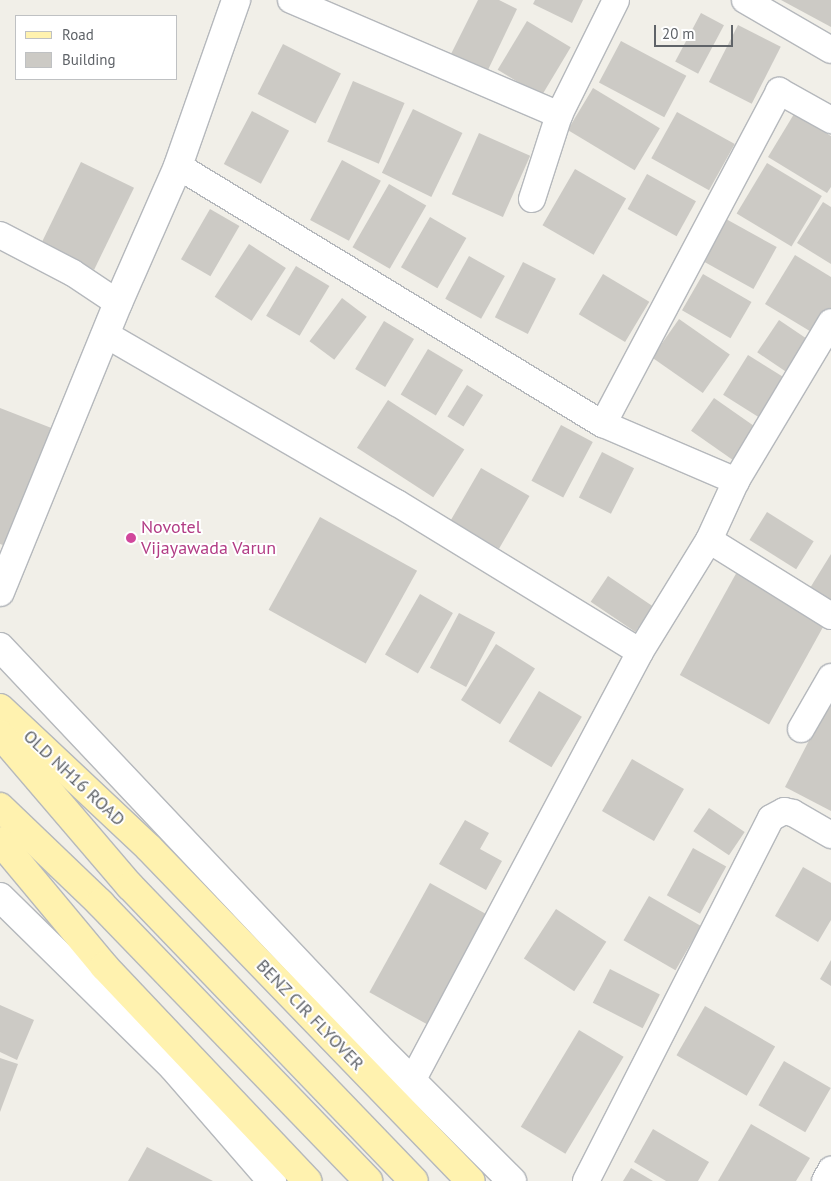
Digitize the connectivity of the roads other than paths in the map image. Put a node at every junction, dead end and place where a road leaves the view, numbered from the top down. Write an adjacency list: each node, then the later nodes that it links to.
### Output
1 (236, 0): 8 (street)
2 (291, 0): 6 (street)
3 (616, 0): 6 (street)
4 (745, 0): 5 (street)
5 (831, 50)
6 (559, 115): 9 (street)
7 (831, 120): 14 (street)
8 (178, 166): 11 (street); 14 (street)
9 (532, 199)
10 (0, 235): 11 (street)
11 (118, 303): 13 (street)
12 (831, 322): 15 (street)
13 (105, 334): 17 (street); 20 (street)
14 (603, 424): 15 (street)
15 (736, 481): 16 (street)
16 (708, 540): 18 (street); 20 (street)
17 (0, 592)
18 (831, 616)
19 (0, 647): 30 (street)
20 (640, 652): 30 (street)
21 (831, 676): 23 (street)
22 (0, 708): 28 (main road, OLD NH16 ROAD)
23 (801, 729)
24 (0, 734): 35 (main road)
25 (0, 808): 34 (main road)
26 (831, 835): 38 (street)
27 (0, 841): 33 (main road)
28 (149, 848): 36 (main road, BENZ CIR FLYOVER)
29 (0, 898): 32 (street)
30 (412, 1081): 37 (street)
31 (831, 1170): 39 (street)
32 (272, 1181)
33 (307, 1181)
34 (368, 1181)
35 (414, 1181)
36 (471, 1181)
37 (512, 1181)
38 (586, 1181)
39 (825, 1181)

